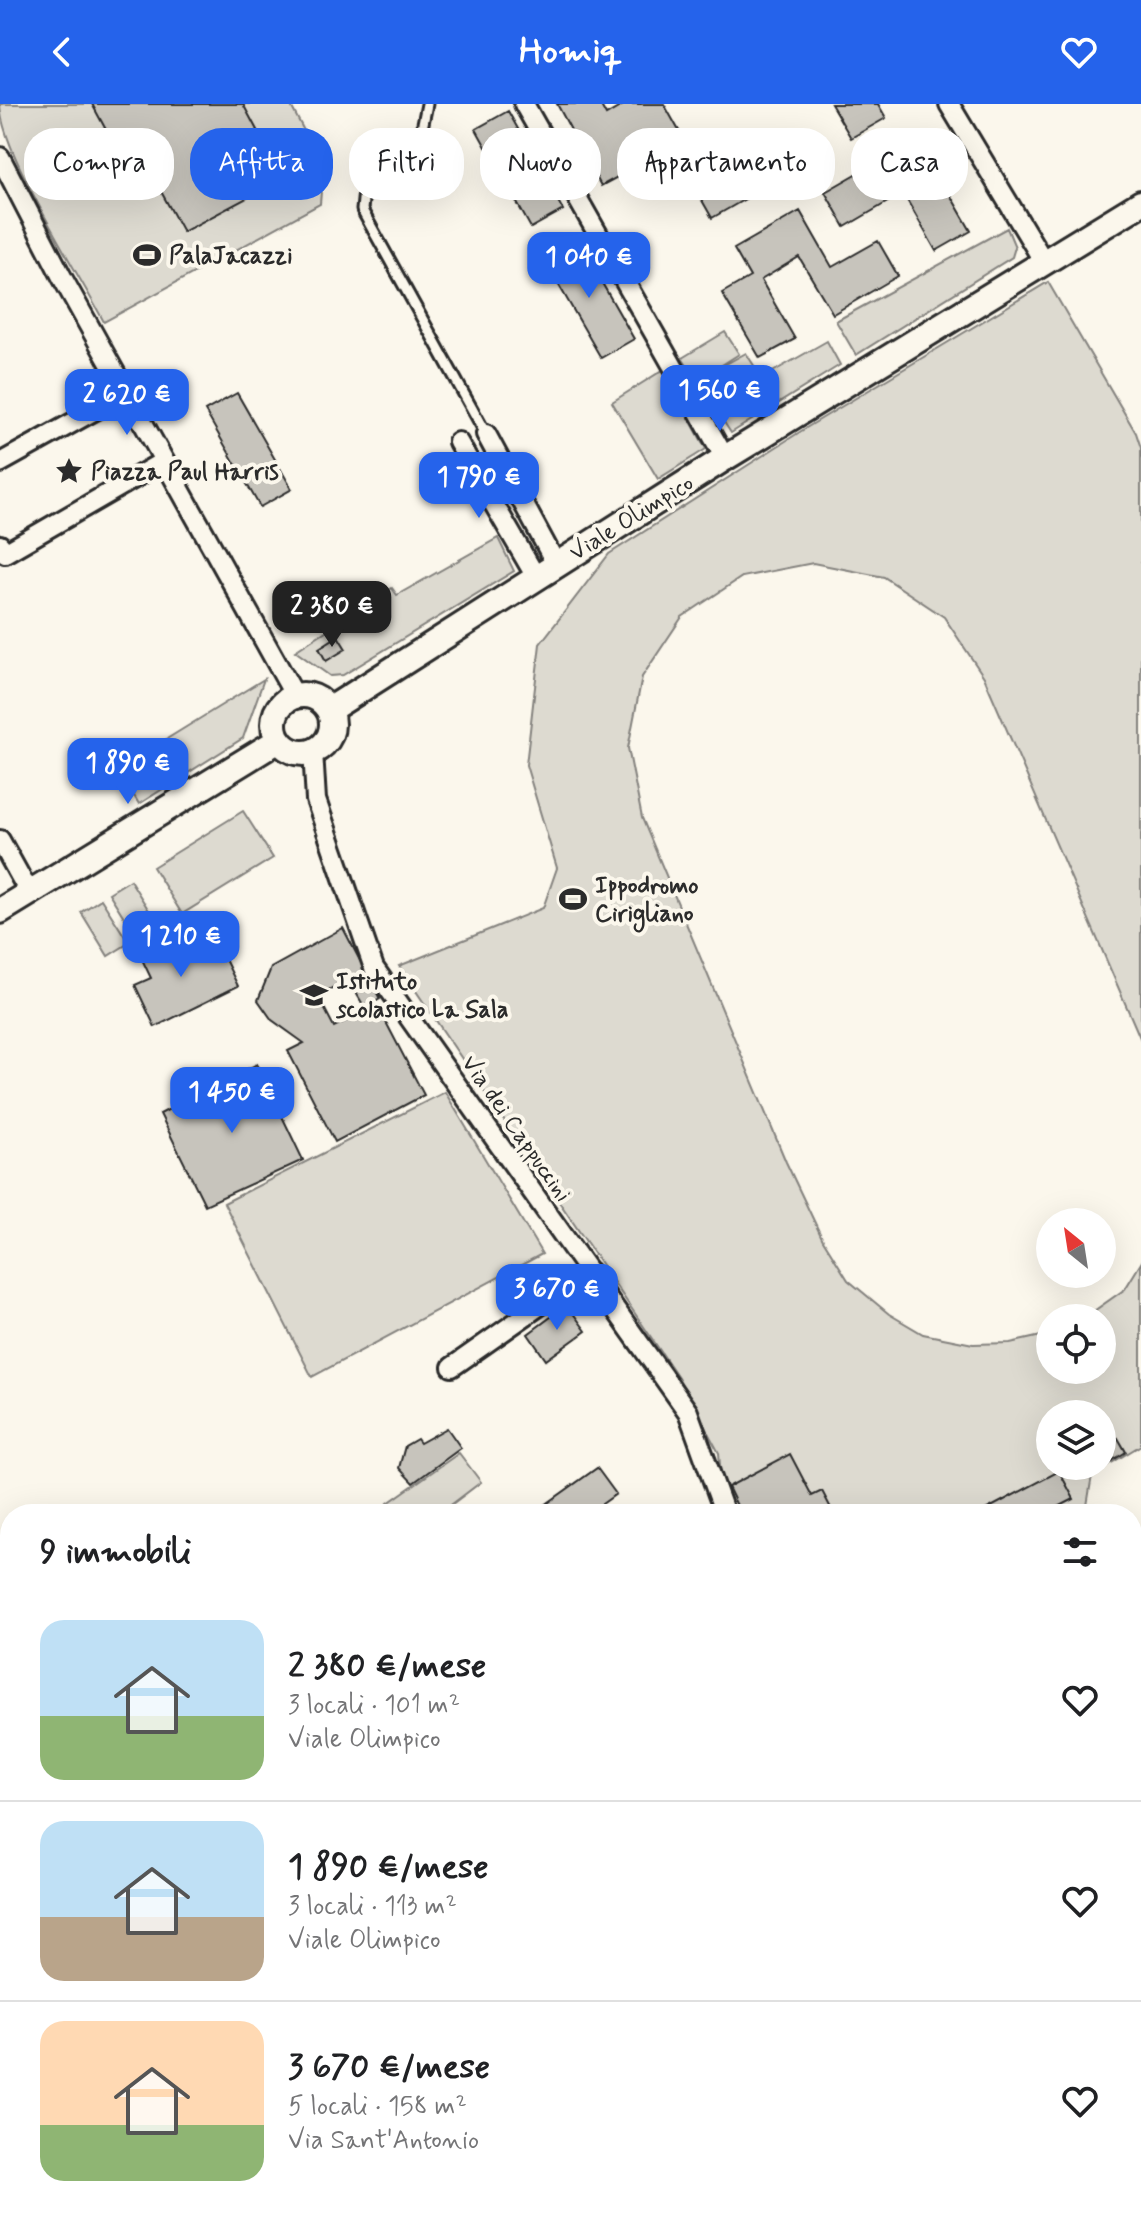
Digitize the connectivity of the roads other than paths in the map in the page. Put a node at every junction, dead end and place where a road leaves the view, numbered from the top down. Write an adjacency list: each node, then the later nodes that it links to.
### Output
1 (427, 104): 8 (lane)
2 (524, 104): 10 (street)
3 (949, 104): 6 (street)
4 (0, 157): 7 (street)
5 (1141, 203): 6 (main road, Viale Olimpico)
6 (1044, 262): 10 (main road, Viale Olimpico)
7 (126, 393): 11 (street); 12 (street)
8 (486, 434): 14 (street)
9 (458, 442): 14 (street)
10 (725, 458): 14 (main road, Viale Olimpico)
11 (164, 461): 13 (street); 15 (street)
12 (0, 463)
13 (0, 545)
14 (546, 571): 16 (main road, Viale Olimpico)
15 (295, 696): 16 (main road); 17 (main road)
16 (329, 710): 18 (main road)
17 (279, 740): 18 (main road); 21 (main road)
18 (313, 751): 23 (street, Via dei Cappuccini)
19 (0, 840): 20 (street)
20 (6, 867): 21 (street)
21 (30, 894): 22 (main road)
22 (0, 911)
23 (589, 1271): 24 (street); 25 (street, Via dei Cappuccini)
24 (452, 1367)
25 (721, 1504)

